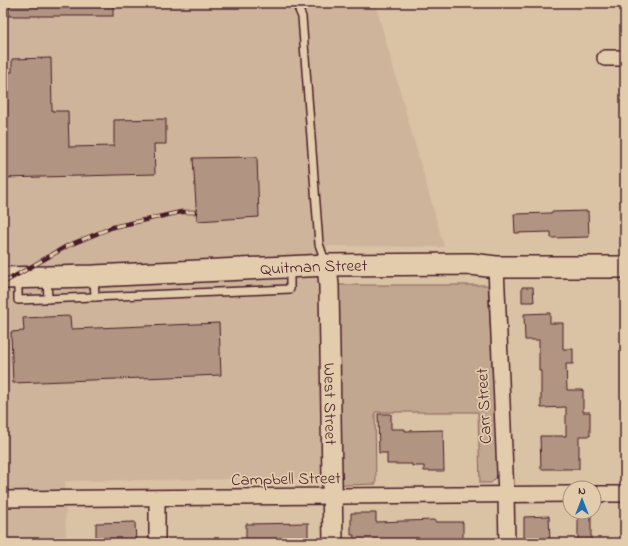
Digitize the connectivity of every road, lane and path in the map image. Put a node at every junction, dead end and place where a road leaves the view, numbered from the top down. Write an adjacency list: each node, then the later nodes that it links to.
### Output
1 (296, 3): 4 (lane)
2 (605, 58): 3 (street)
3 (625, 58)
4 (327, 266): 5 (main road, Quitman Street); 6 (main road, Quitman Street); 17 (street, West Street)
5 (290, 267): 8 (main road, Quitman Street); 11 (lane)
6 (496, 267): 7 (main road, Quitman Street); 16 (street, Carr Street)
7 (625, 267)
8 (94, 276): 9 (main road, Quitman Street); 11 (lane)
9 (47, 277): 10 (main road, Quitman Street); 12 (lane)
10 (11, 278): 12 (lane)
11 (95, 297): 12 (lane)
12 (48, 299)
13 (562, 494): 16 (street, Campbell Street)
14 (602, 494): 15 (street)
15 (625, 494)
16 (506, 495): 17 (street, Campbell Street); 22 (street, Carr Street)
17 (332, 496): 18 (street, Campbell Street); 21 (street, West Street)
18 (157, 498): 19 (street, Campbell Street); 20 (street)
19 (3, 499)
20 (157, 543)
21 (332, 543)
22 (507, 543)

